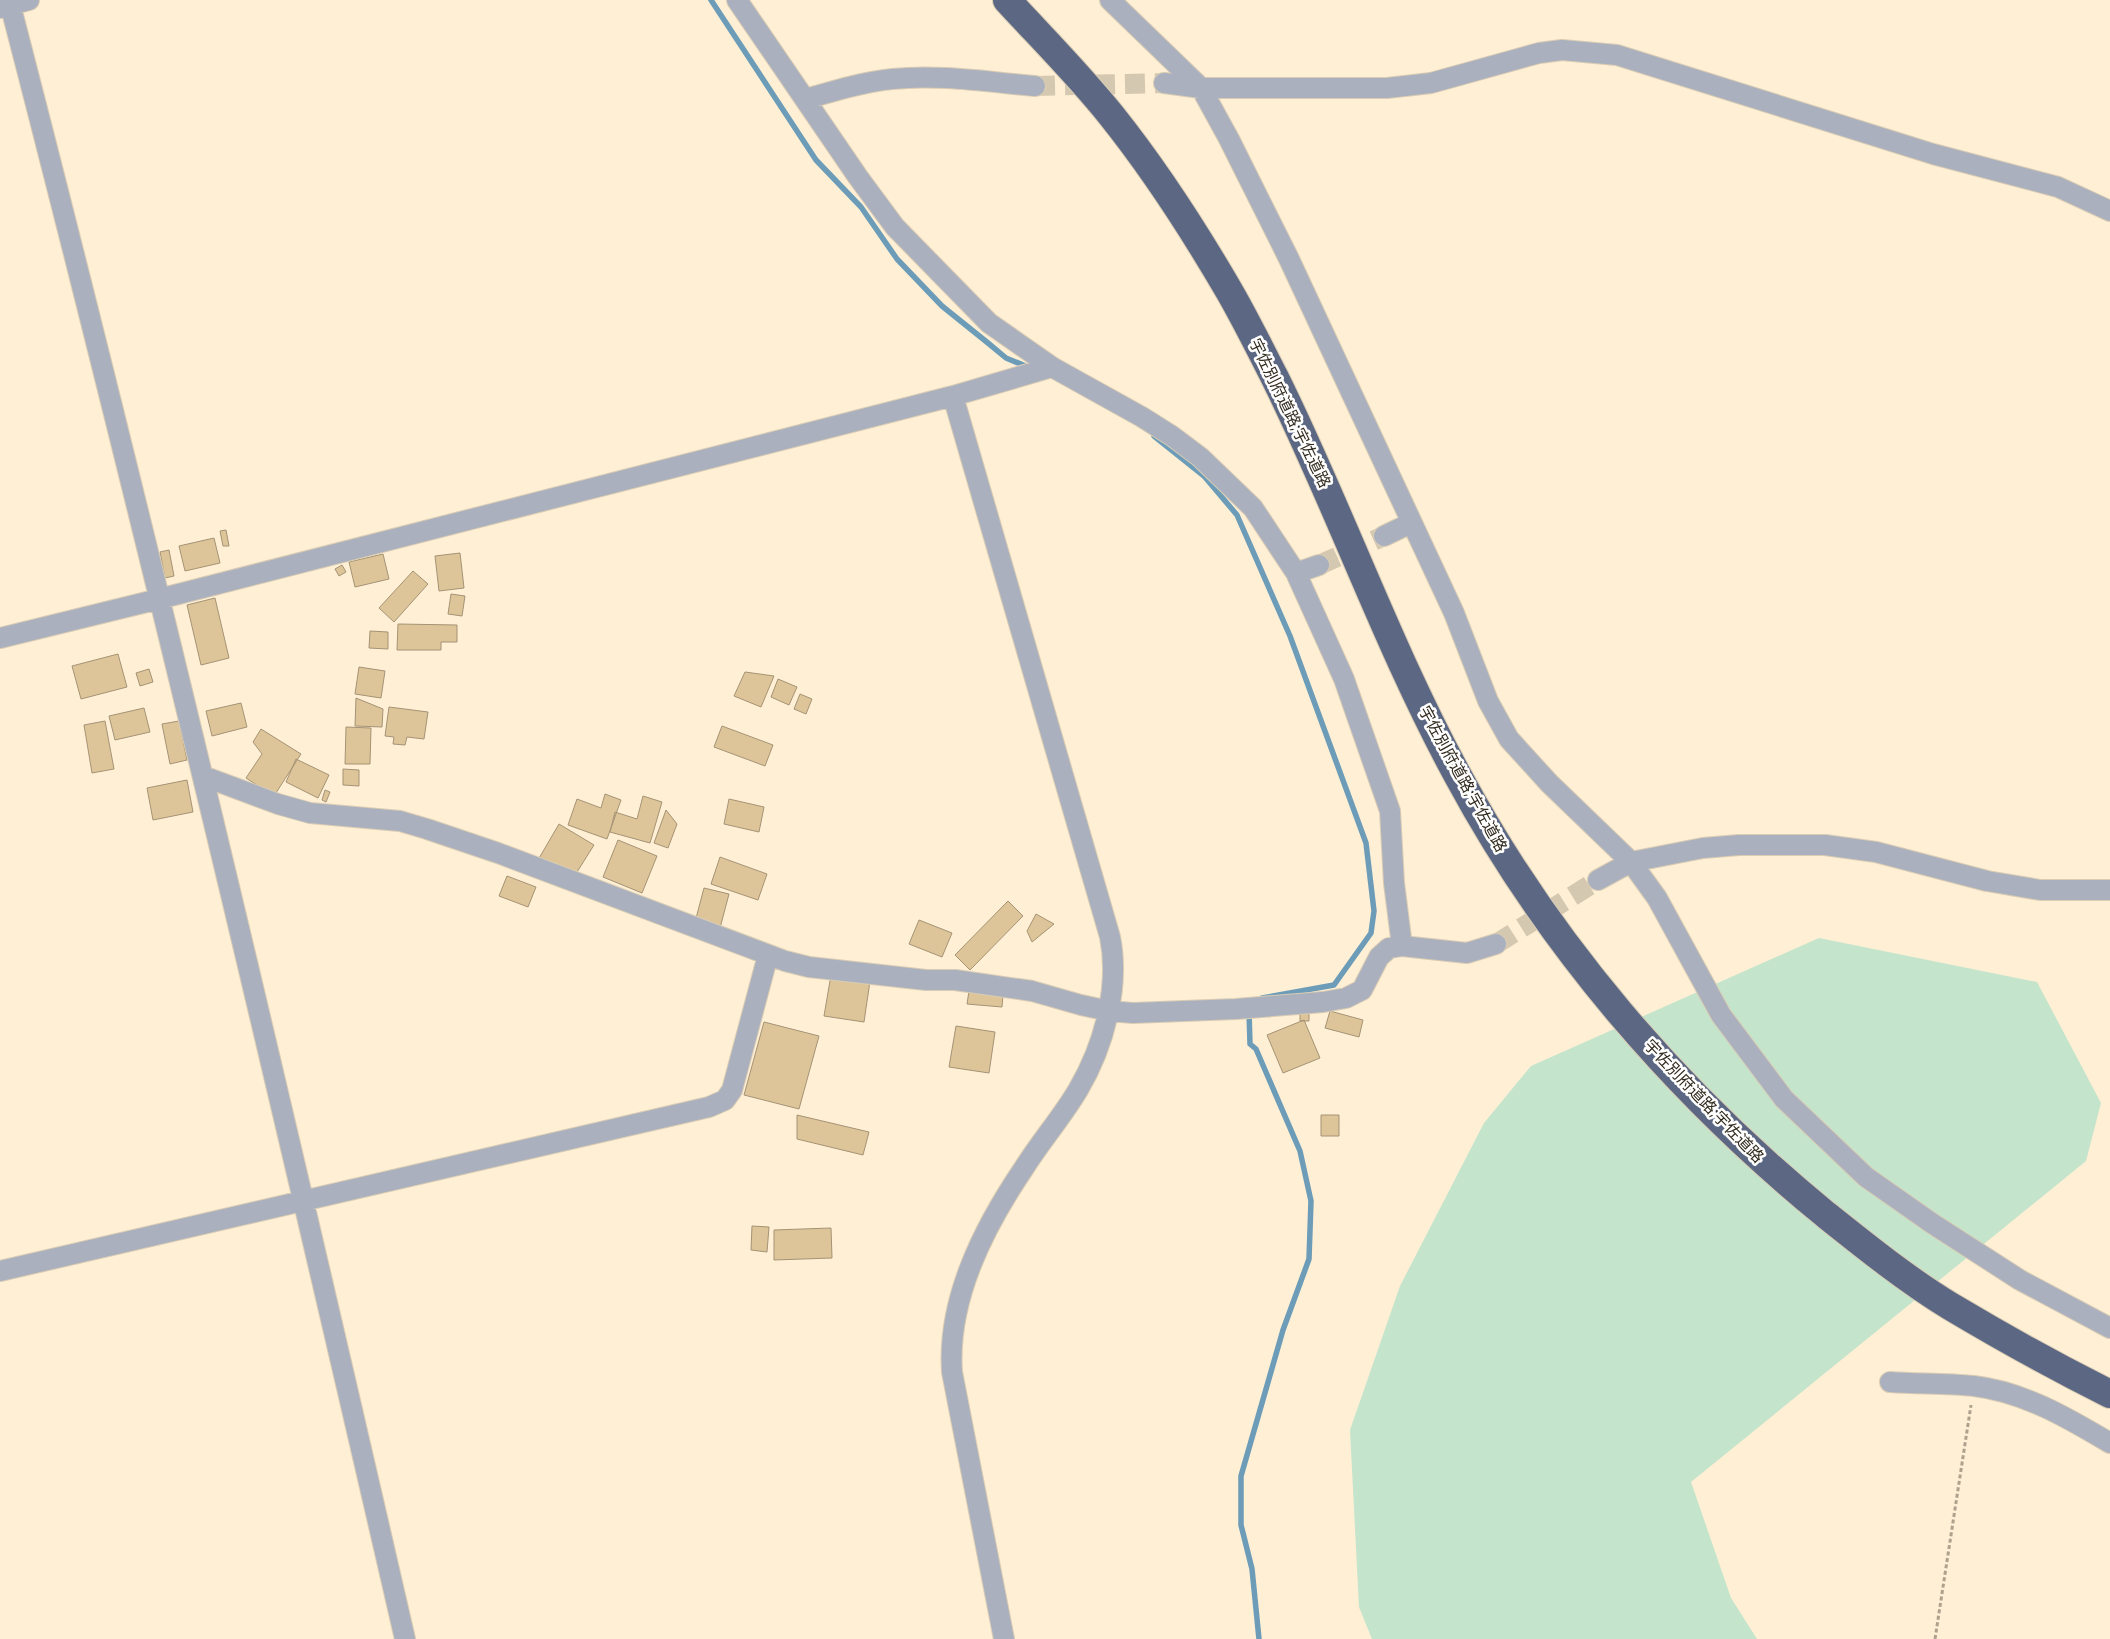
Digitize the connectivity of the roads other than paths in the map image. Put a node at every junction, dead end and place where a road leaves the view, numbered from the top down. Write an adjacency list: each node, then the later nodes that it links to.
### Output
1 (29, 0): 5 (street)
2 (737, 0): 9 (street)
3 (1007, 0): 29 (highway, 宇佐別府道路;宇佐道路)
4 (1110, 0): 8 (street)
5 (6, 4): 17 (street)
6 (1164, 82): 8 (street)
7 (1035, 86): 9 (street)
8 (1201, 88): 10 (street); 13 (street)
9 (806, 99): 11 (street)
10 (2110, 211)
11 (1052, 367): 12 (street); 16 (street)
12 (952, 396): 17 (street); 26 (street)
13 (1411, 523): 14 (street); 20 (street)
14 (1384, 536)
15 (1319, 565): 16 (street)
16 (1296, 573): 24 (street)
17 (159, 599): 18 (street); 19 (street)
18 (0, 638)
19 (203, 776): 25 (street); 27 (street)
20 (1631, 862): 21 (street); 22 (street); 30 (street)
21 (1598, 880)
22 (2110, 890)
23 (1496, 944): 24 (street)
24 (1402, 946): 26 (street)
25 (768, 955): 26 (street); 27 (street)
26 (1109, 1011): 36 (street)
27 (304, 1200): 28 (street); 35 (street)
28 (0, 1272)
29 (1949, 1305): 31 (highway); 33 (highway, 宇佐別府道路;宇佐道路)
30 (2110, 1328)
31 (2110, 1378)
32 (1890, 1382): 34 (street)
33 (2110, 1394)
34 (2110, 1443)
35 (405, 1639)
36 (1004, 1639)

